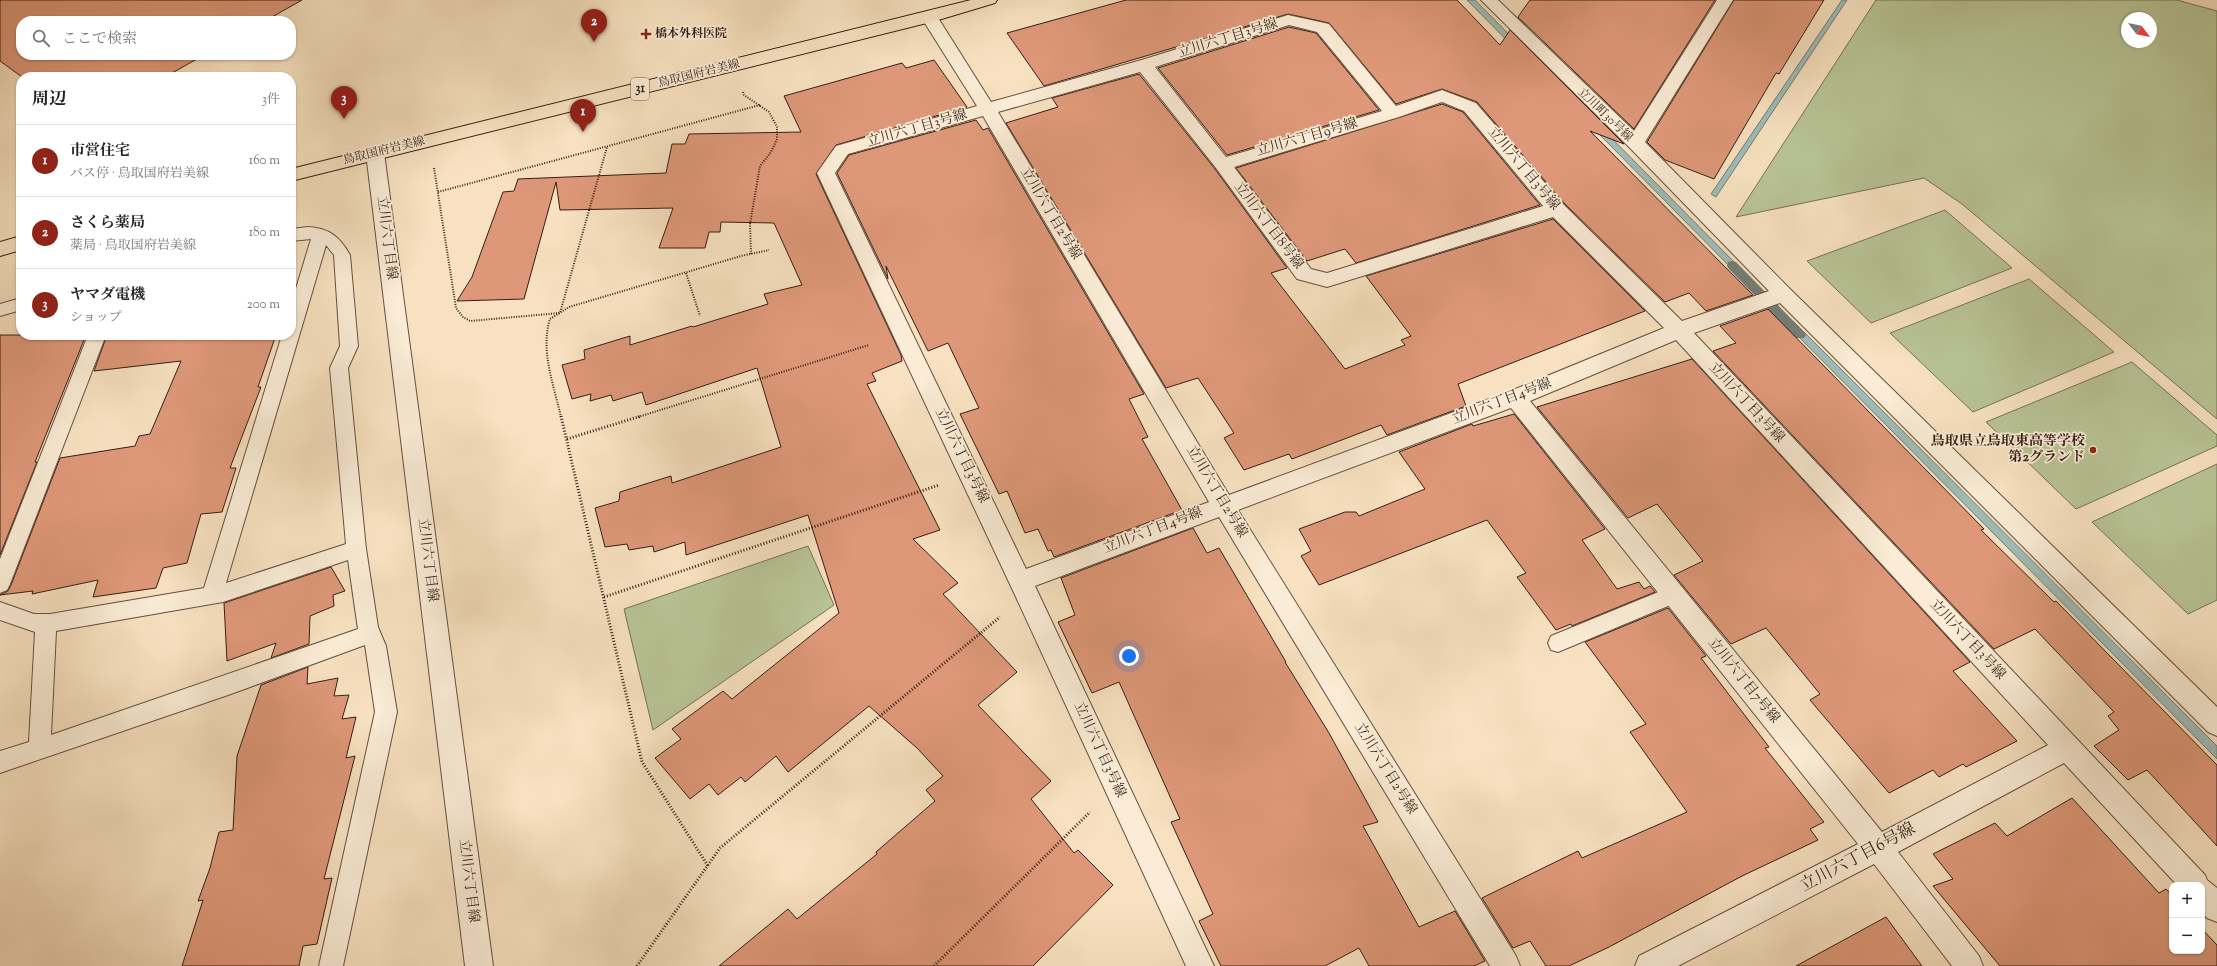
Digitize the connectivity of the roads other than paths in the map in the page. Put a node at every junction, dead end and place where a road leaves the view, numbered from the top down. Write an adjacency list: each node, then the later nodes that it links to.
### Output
1 (989, 0): 5 (main road, 鳥取国府岩美線 / 31)
2 (1489, 0): 4 (street, 立川町30号線)
3 (1726, 0): 9 (street, 立川町30号線)
4 (1505, 6): 9 (street, 立川町30号線)
5 (929, 17): 7 (street, 立川六丁目2号線); 10 (main road, 鳥取国府岩美線 / 31)
6 (1144, 65): 7 (street, 立川六丁目3号線); 8 (street, 立川六丁目3号線); 11 (street, 立川六丁目8号線)
7 (987, 109): 26 (street, 立川六丁目2号線); 29 (street, 立川六丁目3号線)
8 (1393, 113): 11 (street, 立川六丁目9号線); 13 (street, 立川六丁目3号線)
9 (1635, 144): 18 (street)
10 (375, 154): 12 (main road, 鳥取国府岩美線 / 31); 45 (street, 立川六丁目線)
11 (1222, 164): 13 (street, 立川六丁目8号線)
12 (296, 174)
13 (1556, 209): 22 (street, 立川六丁目3号線)
14 (296, 233): 15 (lane)
15 (321, 234): 21 (lane); 27 (lane)
16 (16, 244): 17 (main road)
17 (0, 248)
18 (1783, 294): 22 (street, 立川六丁目4号線); 36 (street)
19 (16, 305): 20 (lane)
20 (0, 310)
21 (296, 317)
22 (1679, 330): 25 (street, 立川六丁目4号線); 37 (street, 立川六丁目3号線)
23 (95, 340): 28 (lane)
24 (289, 340): 30 (lane)
25 (1515, 398): 26 (street, 立川六丁目4号線); 31 (street, 立川六丁目7号線)
26 (1223, 505): 29 (street, 立川六丁目4号線); 47 (street, 立川六丁目2号線)
27 (356, 549): 30 (lane); 34 (lane)
28 (0, 584)
29 (1024, 588): 46 (street, 立川六丁目3号線)
30 (212, 595): 33 (lane)
31 (1673, 595): 35 (lane); 40 (street, 立川六丁目7号線)
32 (0, 612): 33 (lane)
33 (46, 623): 38 (lane)
34 (371, 634): 38 (lane); 44 (lane)
35 (1558, 643)
36 (2217, 724)
37 (2067, 748): 40 (street, 立川六丁目6号線); 41 (street, 立川六丁目3号線)
38 (39, 749): 39 (lane)
39 (0, 762)
40 (1878, 848): 48 (street, 立川六丁目6号線); 49 (street, 立川六丁目7号線)
41 (2192, 882)
42 (2205, 895): 43 (street)
43 (2217, 908)
44 (331, 966)
45 (479, 966)
46 (1200, 966)
47 (1506, 966)
48 (1649, 966)
49 (1969, 966)

